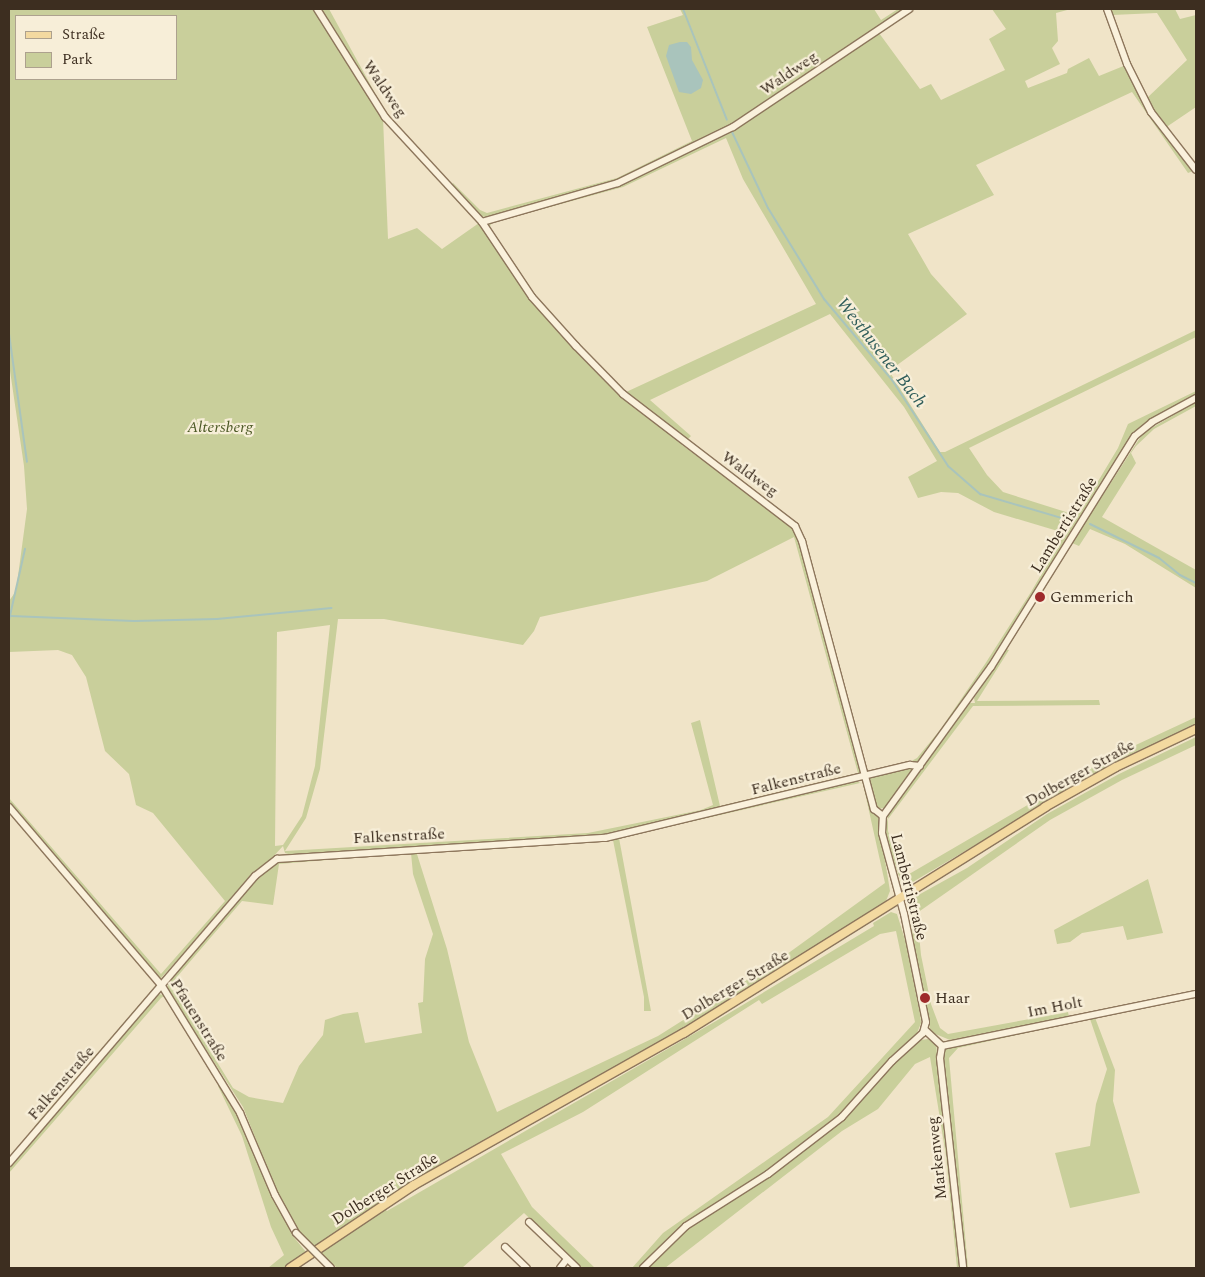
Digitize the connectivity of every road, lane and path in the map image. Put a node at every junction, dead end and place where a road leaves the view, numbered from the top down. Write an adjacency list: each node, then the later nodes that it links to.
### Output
1 (317, 9): 6 (street, Waldweg)
2 (909, 9): 6 (street, Waldweg)
3 (1107, 9): 4 (street)
4 (1193, 162): 5 (street)
5 (1196, 170)
6 (482, 222): 10 (street, Waldweg)
7 (1196, 398): 9 (street, Lambertistraße)
8 (1196, 729): 13 (main road, Dolberger Straße)
9 (920, 766): 10 (street, Falkenstraße); 12 (street, Lambertistraße)
10 (865, 776): 12 (street, Waldweg); 14 (street, Falkenstraße)
11 (9, 808): 14 (street, Pfauenstraße)
12 (883, 816): 13 (street, Lambertistraße)
13 (900, 899): 16 (street, Lambertistraße); 22 (main road, Dolberger Straße)
14 (162, 986): 18 (street, Falkenstraße); 23 (street, Pfauenstraße, bridge)
15 (1196, 994): 17 (street, Im Holt)
16 (925, 1030): 17 (street); 27 (street)
17 (942, 1046): 28 (street, Markenweg)
18 (9, 1163)
19 (529, 1222): 21 (street)
20 (505, 1247): 24 (street)
21 (567, 1259): 25 (street); 26 (street)
22 (290, 1268)
23 (331, 1268)
24 (528, 1268)
25 (560, 1268)
26 (577, 1268)
27 (643, 1268)
28 (962, 1268)

